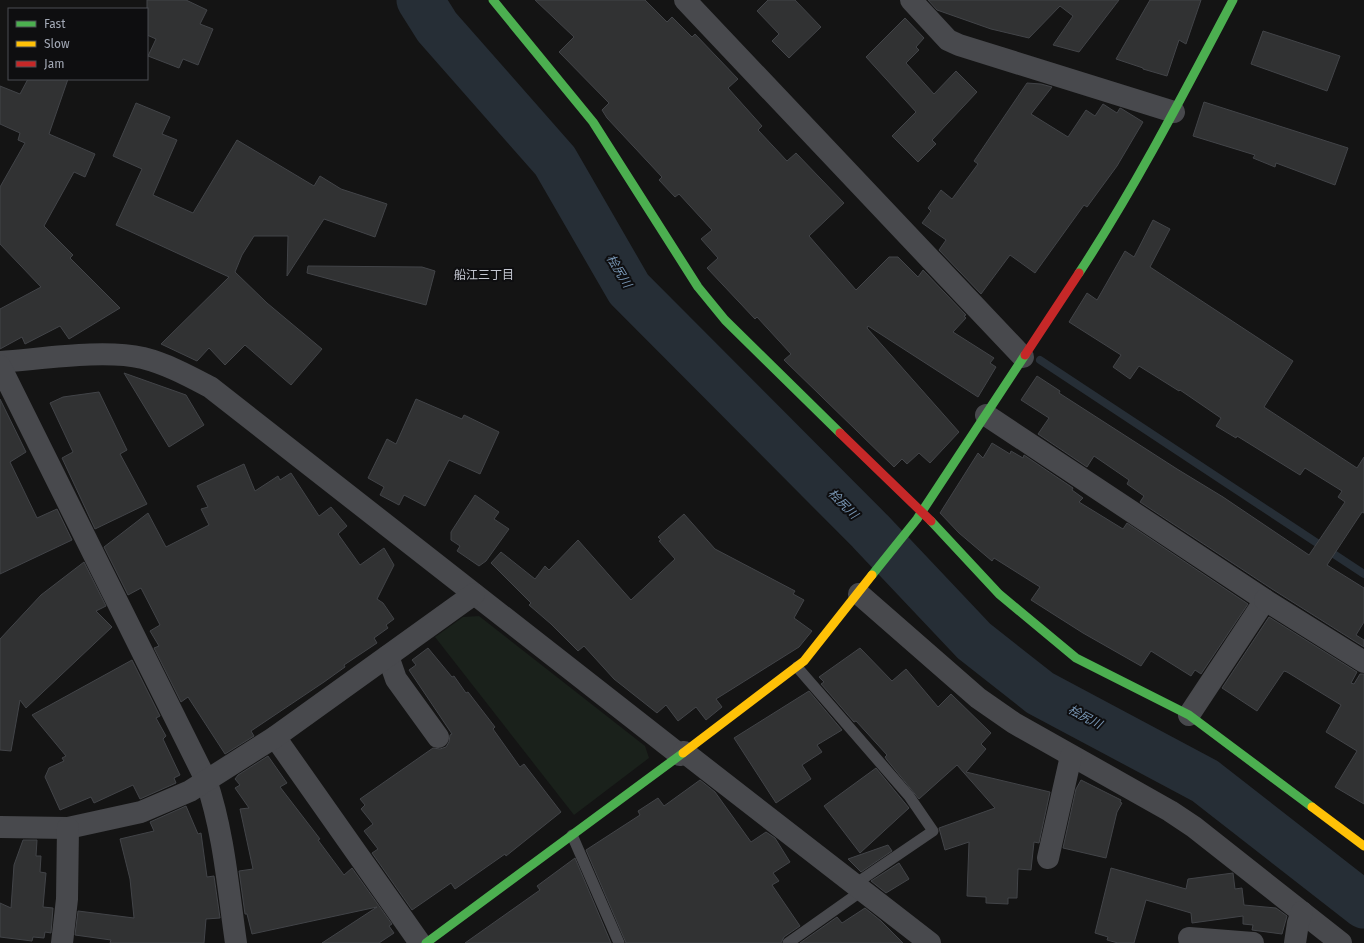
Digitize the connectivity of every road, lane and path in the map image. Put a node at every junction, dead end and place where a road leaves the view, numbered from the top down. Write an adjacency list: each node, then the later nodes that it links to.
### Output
1 (494, 0): 10 (street)
2 (685, 0): 6 (street)
3 (911, 0): 5 (street)
4 (1232, 0): 5 (street)
5 (1174, 112): 6 (street)
6 (1023, 357): 9 (street)
7 (0, 362): 12 (street)
8 (0, 366): 22 (street)
9 (986, 414): 10 (street); 13 (street)
10 (919, 515): 11 (street); 17 (street)
11 (862, 590): 16 (street); 21 (street)
12 (474, 594): 14 (street); 20 (street)
13 (1265, 600): 15 (street); 17 (street)
14 (388, 656): 18 (street); 19 (street)
15 (1364, 662)
16 (797, 667): 20 (street); 28 (lane)
17 (1190, 714): 26 (street)
18 (275, 737): 22 (street); 32 (street)
19 (438, 737)
20 (682, 754): 25 (street); 28 (street)
21 (1071, 756): 27 (street); 29 (street)
22 (206, 780): 24 (street); 31 (street)
23 (0, 827): 24 (street)
24 (68, 828): 30 (street)
25 (572, 835): 33 (street); 34 (lane)
26 (1364, 846)
27 (1048, 858)
28 (859, 887): 35 (lane); 36 (street)
29 (1302, 912): 39 (street); 40 (street)
30 (62, 943)
31 (236, 943)
32 (420, 943)
33 (426, 943)
34 (619, 943)
35 (788, 943)
36 (930, 943)
37 (1190, 943): 38 (street)
38 (1253, 943)
39 (1295, 943)
40 (1341, 943)

